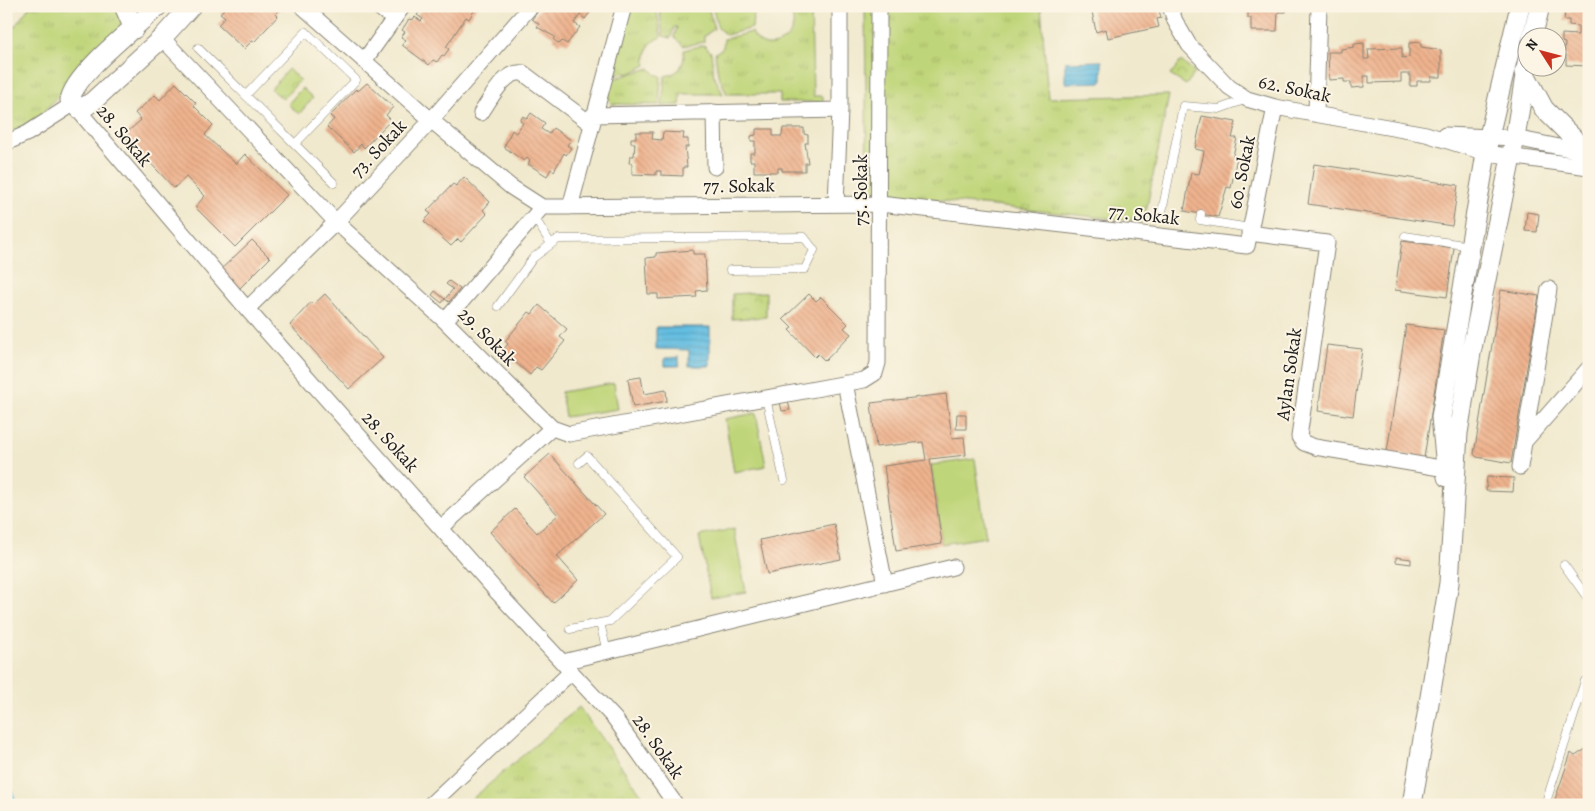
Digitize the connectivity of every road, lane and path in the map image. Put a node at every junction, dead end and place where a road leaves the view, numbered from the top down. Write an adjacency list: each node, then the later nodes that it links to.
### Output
1 (124, 6): 18 (street)
2 (158, 6): 18 (street)
3 (191, 6): 20 (street)
4 (302, 6): 16 (street)
5 (377, 6): 15 (street)
6 (403, 6): 15 (street)
7 (531, 6): 34 (street, 73. Sokak)
8 (624, 6): 33 (street)
9 (840, 6): 29 (street)
10 (879, 6): 44 (street, 75. Sokak)
11 (1170, 6): 26 (street, 62. Sokak)
12 (1318, 6): 32 (street)
13 (1520, 6): 37 (street)
14 (1540, 6): 17 (street)
15 (394, 19): 22 (street)
16 (318, 21): 19 (lane); 22 (street)
17 (1534, 28)
18 (134, 29): 27 (street)
19 (306, 32): 25 (lane); 36 (lane)
20 (162, 38): 27 (street); 49 (street, 29. Sokak)
21 (198, 48): 25 (lane)
22 (364, 61): 34 (street)
23 (1524, 78): 38 (street)
24 (1531, 78): 39 (street)
25 (246, 95): 36 (lane)
26 (1247, 99): 28 (street, 62. Sokak); 48 (lane)
27 (73, 104): 35 (street); 57 (street, 28. Sokak)
28 (1275, 107): 32 (street, 62. Sokak); 50 (street, 60. Sokak)
29 (840, 110): 31 (street); 43 (street)
30 (481, 112): 33 (street)
31 (714, 112): 33 (street); 40 (street)
32 (1316, 114): 37 (street, 62. Sokak)
33 (592, 119): 45 (street)
34 (431, 120): 46 (street); 49 (street, 73. Sokak)
35 (6, 143)
36 (294, 144): 42 (lane)
37 (1488, 144): 38 (street, 62. Sokak); 53 (street)
38 (1513, 148): 39 (street, 62. Sokak); 41 (street, 62. Sokak); 69 (street)
39 (1589, 153)
40 (715, 167)
41 (1589, 167)
42 (334, 183)
43 (836, 204): 44 (street, 77. Sokak); 45 (street, 77. Sokak)
44 (880, 204): 50 (street, 77. Sokak); 60 (street, 75. Sokak)
45 (570, 207): 46 (street, 77. Sokak)
46 (538, 211): 52 (lane); 58 (street)
47 (1202, 214): 50 (lane)
48 (1162, 216)
49 (336, 222): 57 (street, 73. Sokak); 58 (street, 29. Sokak)
50 (1249, 235): 66 (street, Aylan Sokak)
51 (1405, 236): 53 (lane)
52 (551, 244): 54 (lane); 56 (lane)
53 (1470, 246): 66 (street)
54 (730, 270)
55 (1549, 288): 63 (street)
56 (498, 306)
57 (247, 309): 68 (street, 28. Sokak)
58 (444, 321): 62 (street, 29. Sokak)
59 (1589, 368): 63 (street)
60 (845, 383): 61 (street); 72 (street)
61 (766, 398): 62 (street); 67 (lane)
62 (552, 428): 68 (street)
63 (1524, 442): 65 (street)
64 (579, 463): 74 (lane)
65 (1520, 466)
66 (1446, 469): 69 (street)
67 (784, 480)
68 (441, 528): 77 (street, 28. Sokak)
69 (1453, 550): 81 (street)
70 (1564, 565): 73 (lane)
71 (953, 567): 72 (street)
72 (885, 584): 76 (street)
73 (1589, 600)
74 (600, 623): 75 (lane); 76 (lane)
75 (570, 629)
76 (606, 652): 77 (street)
77 (567, 667): 79 (street); 80 (street, 28. Sokak)
78 (1589, 679): 82 (lane)
79 (430, 805)
80 (676, 805)
81 (1412, 805)
82 (1545, 805)

